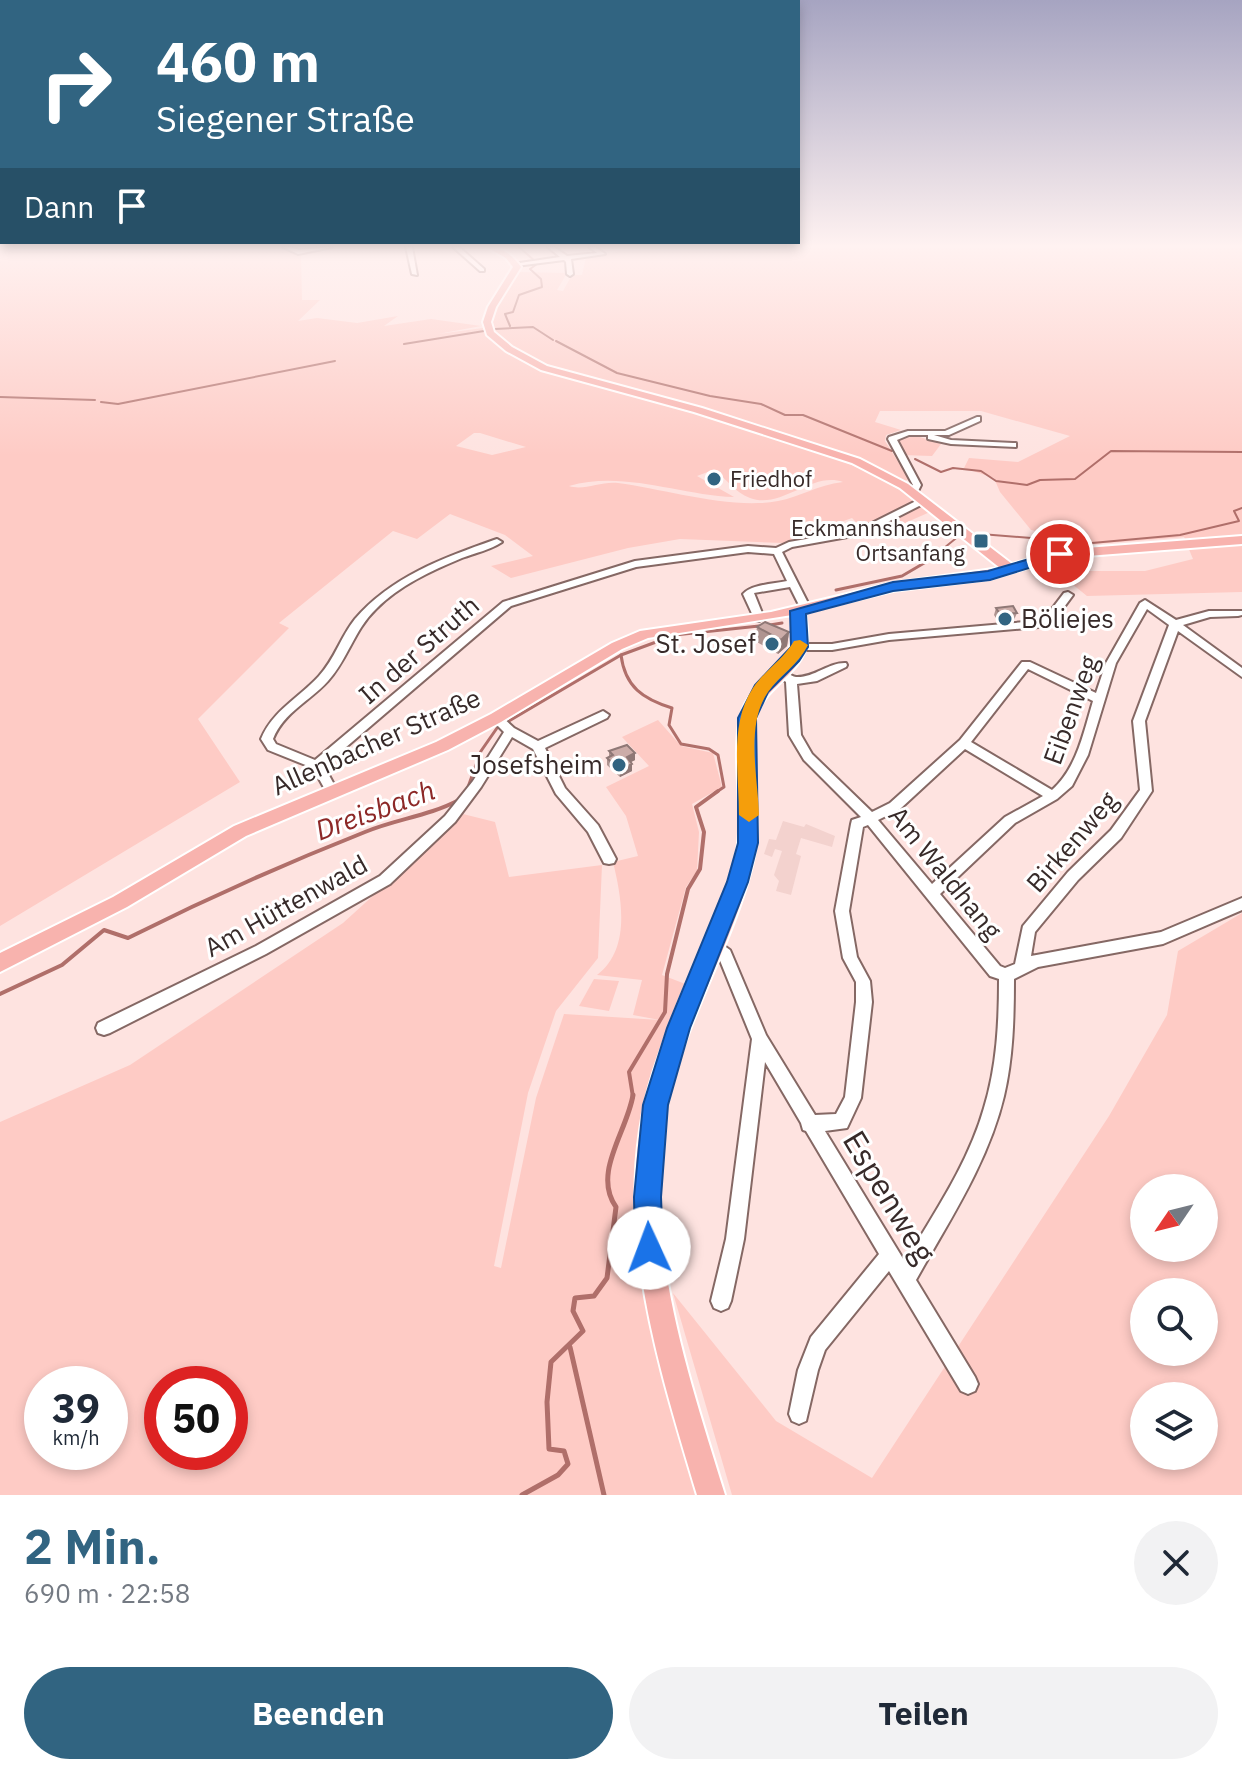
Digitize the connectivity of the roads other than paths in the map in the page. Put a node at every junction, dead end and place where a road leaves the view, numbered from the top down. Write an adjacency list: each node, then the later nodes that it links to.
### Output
1 (489, 317): 5 (main road)
2 (977, 419): 3 (street)
3 (924, 434): 4 (street); 5 (street)
4 (1013, 445)
5 (918, 497): 8 (street, In der Struth); 9 (main road)
6 (1242, 540): 9 (main road, Allenbacher Straße)
7 (497, 542): 25 (street)
8 (777, 551): 10 (street); 25 (street, In der Struth)
9 (1011, 570): 12 (main road, Allenbacher Straße)
10 (794, 583): 12 (street); 14 (street)
11 (1068, 595): 16 (street)
12 (802, 610): 14 (main road, Allenbacher Straße); 16 (main road)
13 (1238, 613): 15 (street)
14 (759, 618): 22 (main road, Allenbacher Straße)
15 (1175, 624): 18 (street, Eibenweg); 20 (street, Eibenweg); 35 (street, Birkenweg)
16 (800, 647): 19 (main road)
17 (842, 665): 19 (street)
18 (1242, 673)
19 (785, 676): 28 (street, Am Waldhang); 33 (main road)
20 (1100, 699): 23 (street); 27 (street, Eibenweg)
21 (603, 715): 24 (street)
22 (503, 725): 24 (street); 26 (main road, Allenbacher Straße); 37 (street, Am Hüttenwald)
23 (964, 743): 27 (street); 28 (street)
24 (538, 746): 29 (street)
25 (317, 765): 26 (street)
26 (331, 790): 32 (main road, Allenbacher Straße)
27 (1053, 796): 30 (street, Eibenweg)
28 (868, 816): 30 (street, Am Waldhang); 39 (street)
29 (609, 859)
30 (931, 894): 35 (street, Am Waldhang)
31 (1242, 904): 35 (street)
32 (76, 926): 34 (main road, Allenbacher Straße); 36 (main road, Allenbacher Straße)
33 (712, 943): 38 (street, Espenweg); 45 (main road)
34 (0, 963)
35 (1014, 972): 41 (street, Birkenweg)
36 (0, 974)
37 (104, 1028)
38 (760, 1039): 39 (street, Espenweg); 42 (street)
39 (809, 1124): 40 (street, Espenweg)
40 (889, 1257): 41 (street, Espenweg); 44 (street)
41 (905, 1281): 43 (street, Espenweg)
42 (721, 1301)
43 (968, 1384)
44 (799, 1414)
45 (711, 1495)

